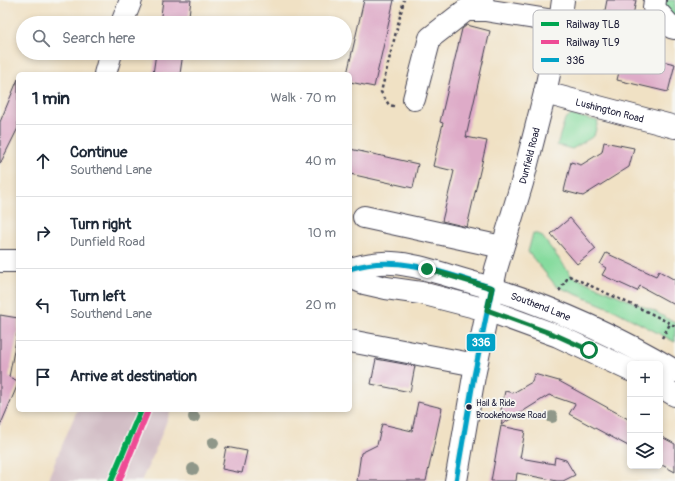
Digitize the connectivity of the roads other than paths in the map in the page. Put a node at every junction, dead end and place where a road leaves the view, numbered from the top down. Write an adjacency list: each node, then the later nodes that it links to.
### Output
1 (131, 0): 7 (street)
2 (563, 0): 5 (street, Dunfield Road)
3 (655, 0): 6 (street)
4 (484, 5): 8 (street); 15 (street)
5 (562, 10)
6 (656, 10)
7 (125, 16)
8 (533, 16)
9 (665, 20): 10 (street)
10 (675, 28)
11 (109, 60): 12 (street)
12 (106, 72)
13 (549, 74): 14 (street, Dunfield Road)
14 (545, 93): 16 (street, Lushington Road); 18 (street, Dunfield Road)
15 (414, 99)
16 (675, 127)
17 (364, 217): 18 (street)
18 (502, 247): 23 (street, Dunfield Road)
19 (0, 261): 20 (street)
20 (16, 261)
21 (352, 268): 23 (street, Southend Lane)
22 (352, 278): 24 (street)
23 (492, 288): 24 (street, Dunfield Road); 28 (street, Southend Lane)
24 (487, 310): 26 (street, Dunfield Road); 27 (street)
25 (352, 342): 26 (street)
26 (476, 366): 31 (street, Dunfield Road)
27 (627, 369)
28 (675, 371)
29 (663, 388): 30 (street)
30 (675, 394)
31 (456, 481)

